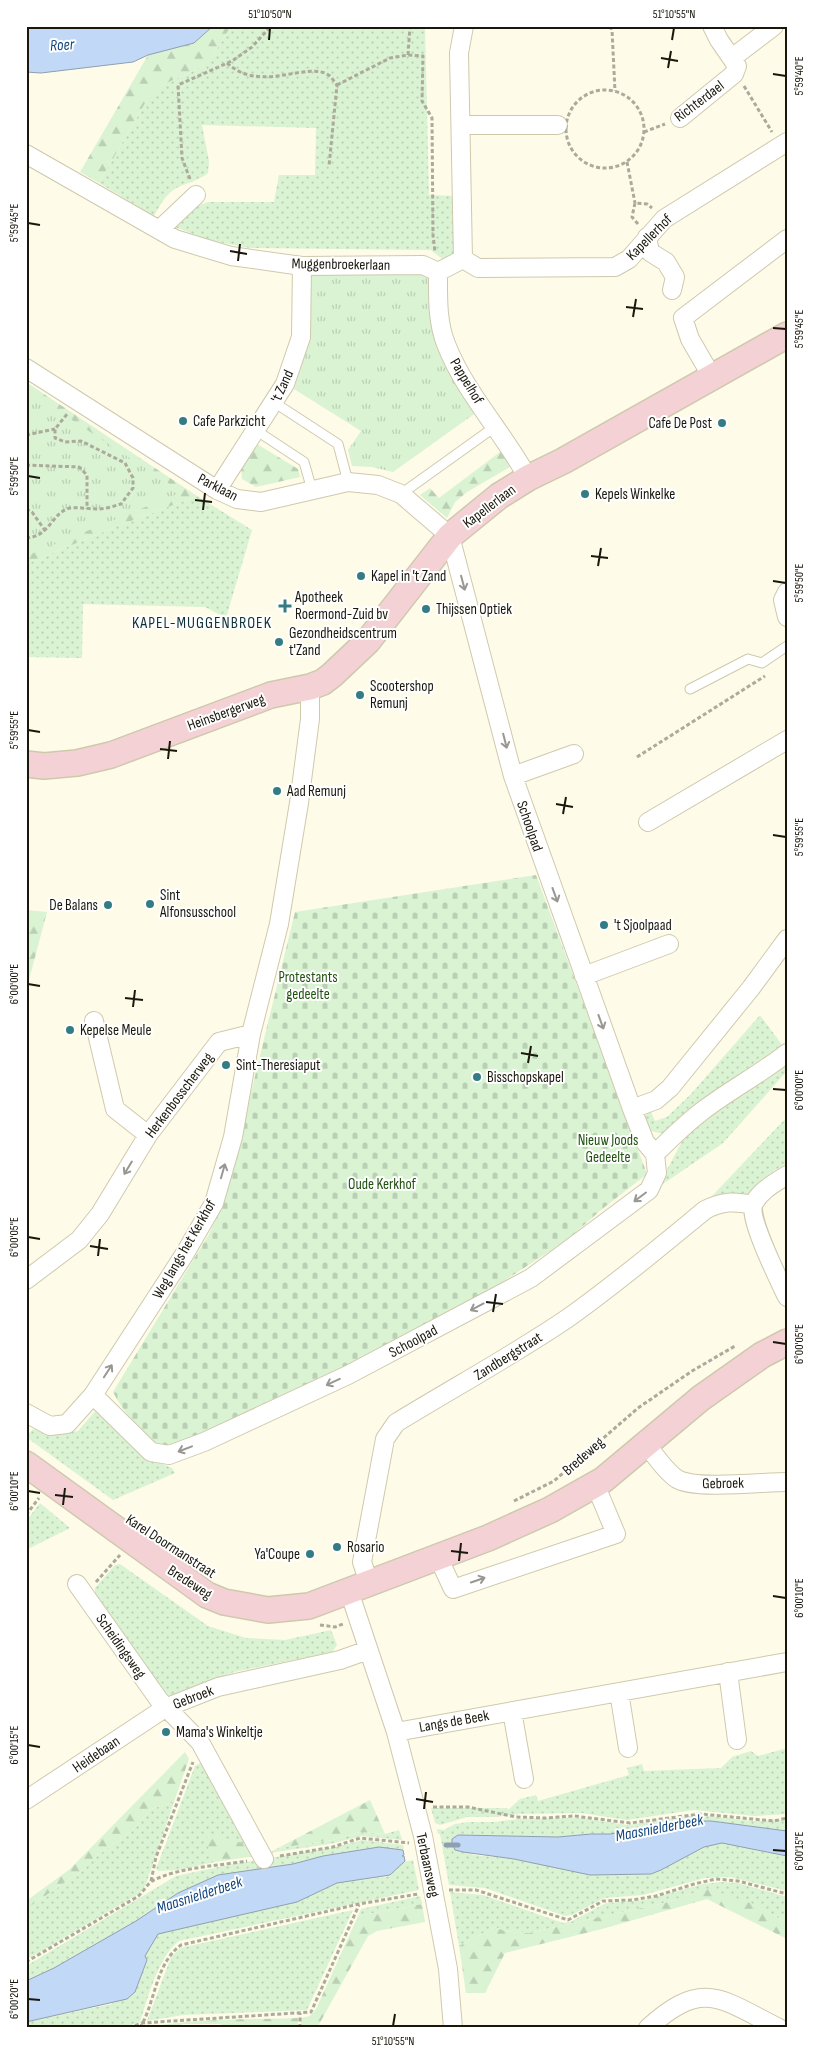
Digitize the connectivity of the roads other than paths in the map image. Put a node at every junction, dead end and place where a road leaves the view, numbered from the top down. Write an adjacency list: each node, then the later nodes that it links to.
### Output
1 (464, 26): 6 (street)
2 (712, 26): 4 (street)
3 (774, 26): 4 (street, Richterdael)
4 (733, 66): 5 (street, Richterdael)
5 (680, 118)
6 (461, 124): 7 (street); 14 (street)
7 (558, 125)
8 (784, 144): 12 (street, Kapellerhof)
9 (26, 154): 11 (street, Muggenbroekerlaan)
10 (196, 195): 11 (street)
11 (159, 230): 15 (street, Muggenbroekerlaan)
12 (647, 237): 14 (street, Kapellerhof); 17 (street)
13 (787, 238): 20 (street)
14 (463, 259): 16 (street)
15 (302, 266): 16 (street, Muggenbroekerlaan); 21 (street, 't Zand)
16 (438, 272): 22 (street, Pappelhof)
17 (672, 290)
18 (787, 336): 20 (street, Kapellerlaan)
19 (26, 368): 26 (street, Parklaan)
20 (712, 377): 24 (street, Kapellerlaan)
21 (275, 403): 23 (street, 't Zand); 25 (lane)
22 (496, 426): 24 (street, Pappelhof); 28 (lane)
23 (256, 431): 26 (street, 't Zand); 27 (lane)
24 (528, 478): 29 (street, Kapellerlaan)
25 (348, 482): 27 (street, Parklaan); 28 (street, Parklaan)
26 (217, 490): 27 (street, Parklaan)
27 (312, 490)
28 (401, 494): 29 (street, Parklaan)
29 (450, 536): 33 (street, Kapellerlaan); 38 (street, Schoolpad, one-way to 38)
30 (787, 592): 31 (street)
31 (787, 617)
32 (787, 646): 34 (lane)
33 (310, 688): 37 (street, Heinsbergerweg); 44 (street)
34 (690, 689)
35 (787, 740): 39 (street)
36 (574, 754): 38 (street)
37 (26, 764)
38 (514, 776): 42 (street, Schoolpad, one-way to 42)
39 (648, 822)
40 (787, 939): 46 (street)
41 (669, 944): 42 (street)
42 (584, 976): 46 (street, Schoolpad, one-way to 46)
43 (94, 1021): 47 (street)
44 (251, 1034): 47 (street, Herkenbosscherweg); 54 (street, Weg langs het Kerkhof, one-way to 44)
45 (787, 1054): 48 (street)
46 (632, 1109): 48 (street, Schoolpad)
47 (148, 1136): 51 (street, Herkenbosscherweg, one-way to 51)
48 (655, 1154): 54 (street, Schoolpad, one-way to 54)
49 (787, 1175): 50 (street)
50 (753, 1205): 52 (street); 61 (street, Zandbergstraat)
51 (26, 1280)
52 (787, 1297)
53 (787, 1342): 56 (street, Bredeweg)
54 (93, 1395): 55 (street, Weg langs het Kerkhof)
55 (26, 1412)
56 (646, 1444): 58 (street, Gebroek); 59 (street, Bredeweg)
57 (26, 1464): 61 (street, Bredeweg)
58 (787, 1482)
59 (595, 1484): 60 (street, Bredeweg); 60 (street, Bredeweg, one-way to 59)
60 (438, 1557): 61 (street, Bredeweg)
61 (359, 1587): 63 (street, Terbaansweg)
62 (81, 1589): 67 (street, Scheidingsweg)
63 (368, 1650): 67 (street, Gebroek); 69 (street, Terbaansweg)
64 (787, 1662): 65 (street, Langs de Beek)
65 (728, 1672): 66 (street, Langs de Beek); 70 (street)
66 (619, 1692): 68 (street, Langs de Beek); 71 (street)
67 (165, 1708): 73 (street, Heidebaan); 74 (street, Gebroek)
68 (512, 1711): 69 (street, Langs de Beek); 72 (street)
69 (396, 1732): 76 (street, Terbaansweg)
70 (737, 1740)
71 (628, 1748)
72 (524, 1779)
73 (26, 1800)
74 (264, 1859)
75 (649, 2027): 77 (street)
76 (453, 2028)
77 (779, 2028)

